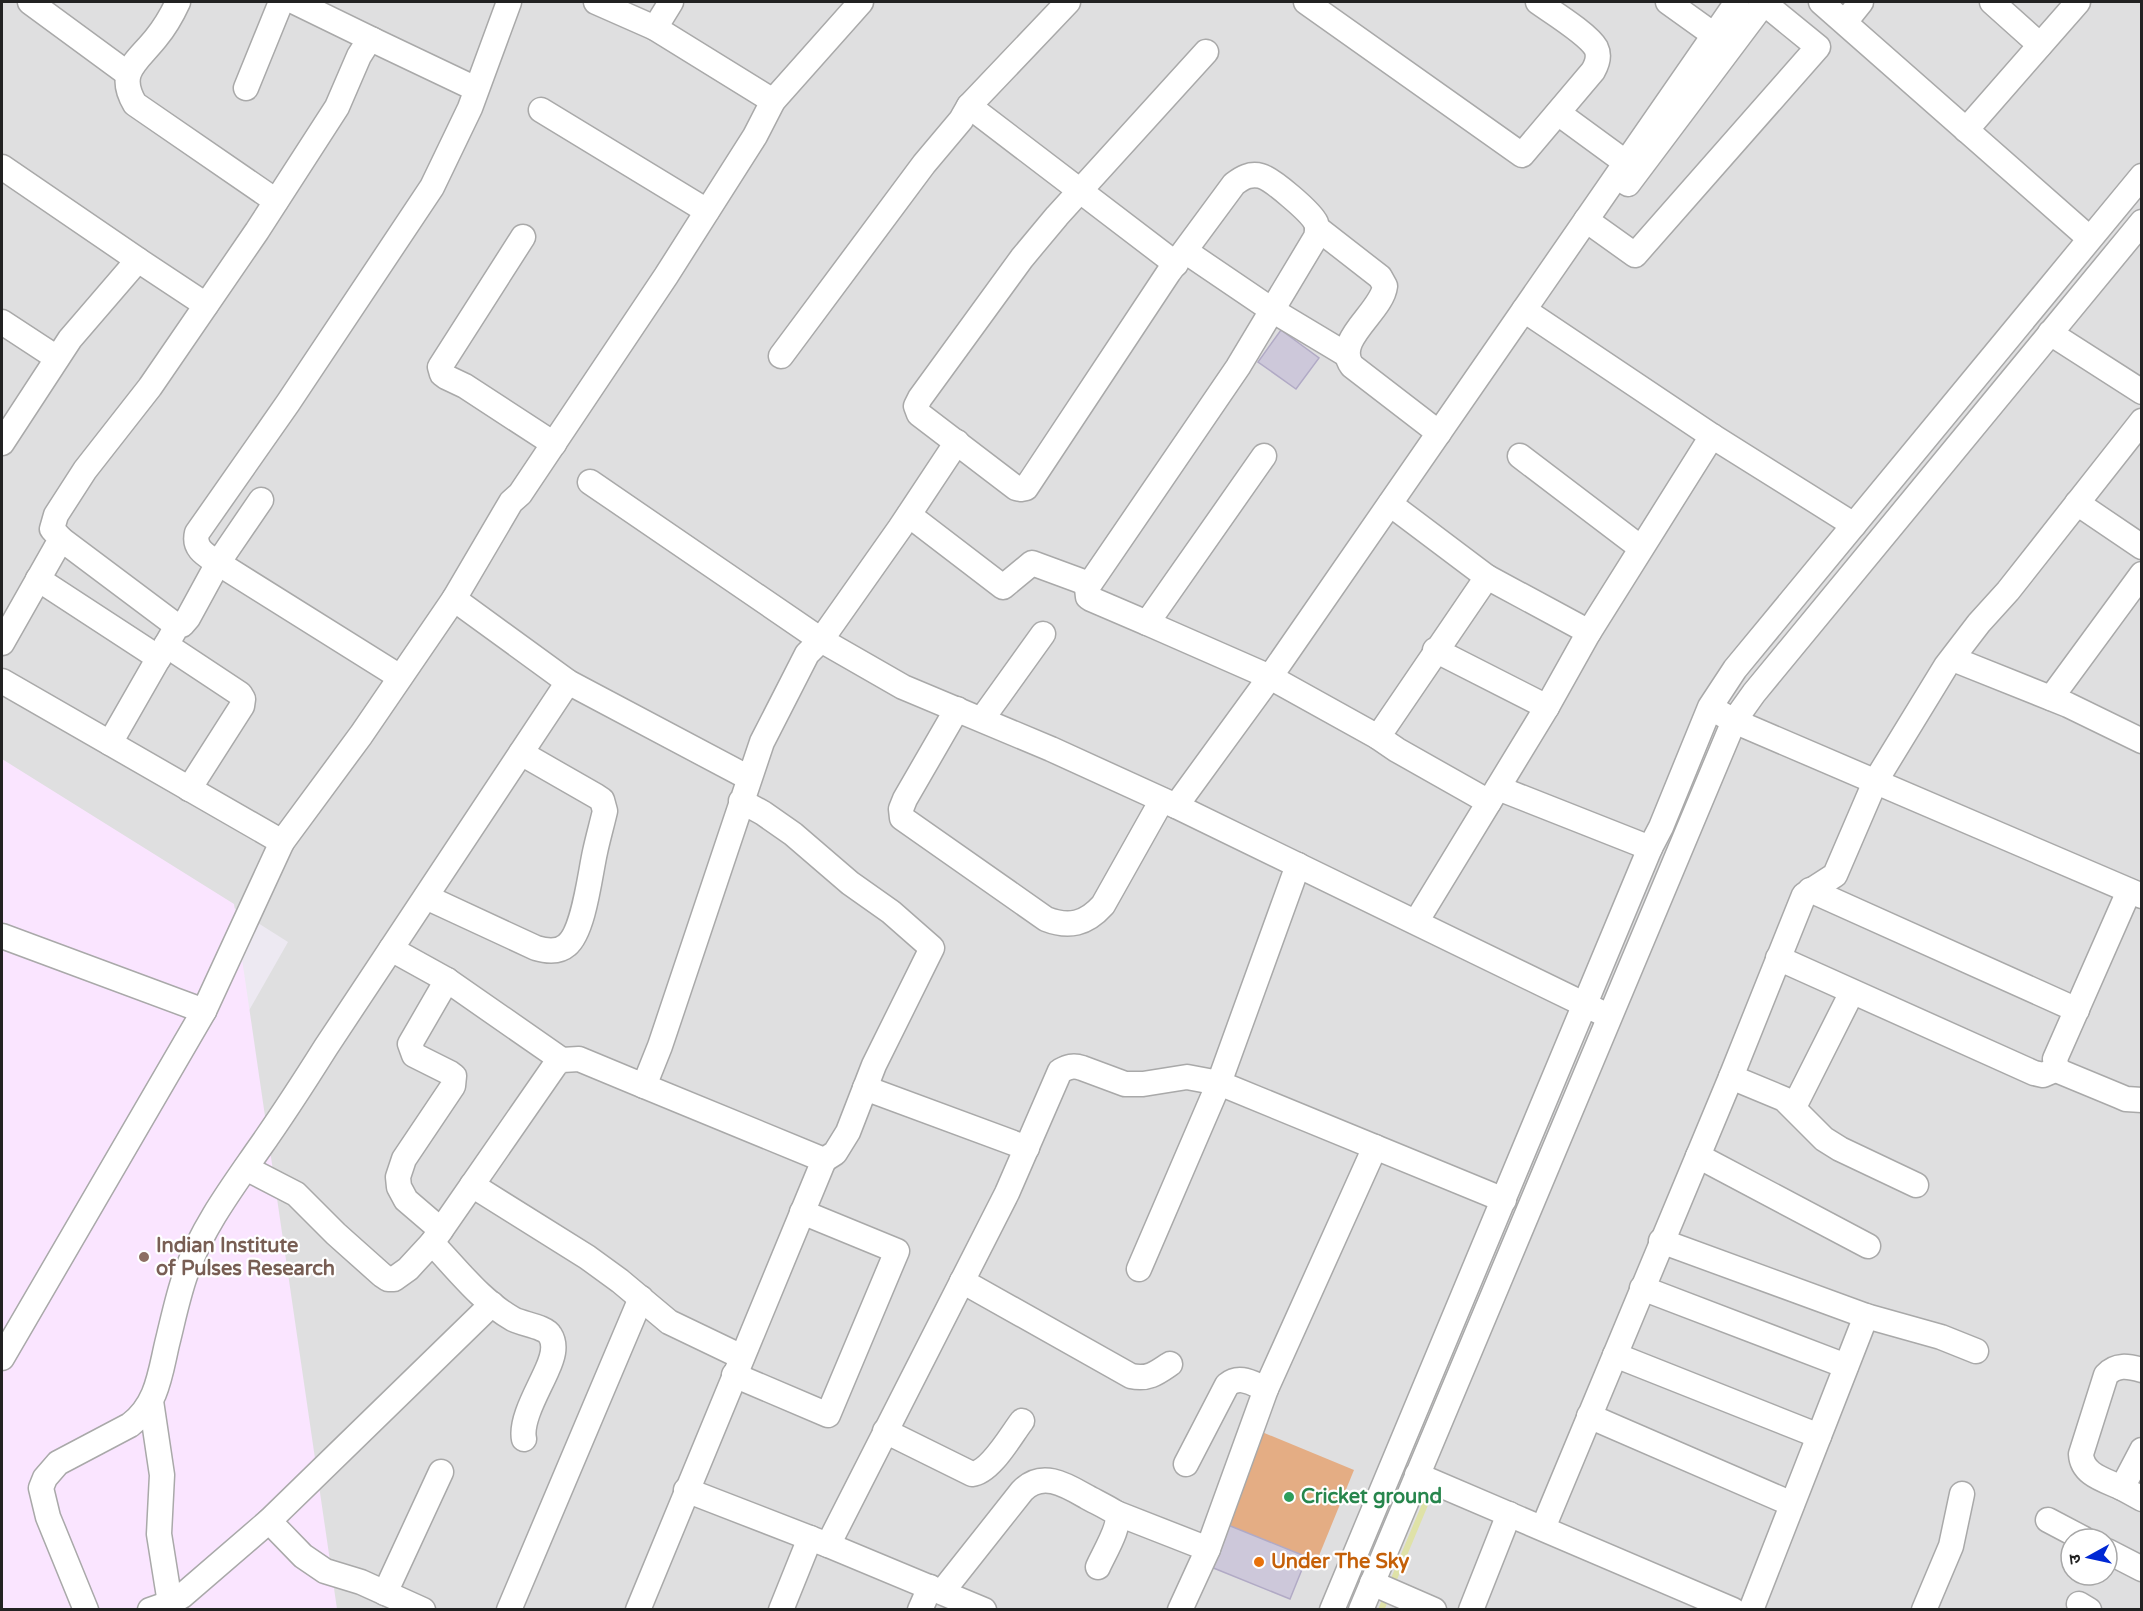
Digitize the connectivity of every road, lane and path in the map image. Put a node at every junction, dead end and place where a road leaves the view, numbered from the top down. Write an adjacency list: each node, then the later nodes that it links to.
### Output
1 (178, 2): 24 (street)
2 (280, 2): 25 (street)
3 (295, 2): 21 (street)
4 (509, 2): 26 (street)
5 (596, 2): 19 (street)
6 (671, 2): 19 (street)
7 (861, 2): 27 (street)
8 (1068, 2): 28 (street)
9 (1305, 2): 30 (street)
10 (1538, 2): 30 (street)
11 (1668, 2): 20 (street)
12 (1737, 2): 20 (street)
13 (1821, 2): 18 (street)
14 (1861, 2): 18 (street)
15 (1992, 2): 22 (street)
16 (2078, 2): 22 (street)
17 (40, 5): 24 (street)
18 (1845, 22): 32 (street)
19 (656, 28): 27 (street)
20 (1713, 35): 31 (street)
21 (373, 40): 26 (street); 37 (street)
22 (2040, 45): 32 (street)
23 (1206, 52): 36 (street)
24 (128, 74): 37 (street)
25 (246, 88)
26 (476, 90): 72 (street)
27 (773, 101): 38 (street)
28 (969, 106): 36 (street); 52 (street)
29 (541, 110): 38 (street)
30 (1558, 113): 33 (street)
31 (1670, 113): 33 (street); 40 (street); 40 (street)
32 (1966, 130): 43 (street)
33 (1625, 162): 40 (street)
34 (2, 167): 45 (street)
35 (2142, 176): 43 (street)
36 (1080, 190): 44 (street); 58 (street)
37 (276, 201): 46 (street)
38 (707, 211): 60 (street)
39 (2142, 222): 50 (street)
40 (1591, 224): 48 (street)
41 (1317, 228): 44 (street); 47 (street); 51 (street)
42 (523, 237): 60 (street)
43 (2089, 238): 68 (street)
44 (1180, 257): 47 (street); 58 (street)
45 (138, 260): 46 (street); 53 (street)
46 (206, 305): 69 (street)
47 (1272, 310): 51 (street); 76 (street)
48 (1524, 310): 56 (street); 57 (street)
49 (2, 322): 53 (street)
50 (2050, 333): 54 (street); 95 (street)
51 (1347, 355): 56 (street)
52 (781, 356)
53 (57, 358): 59 (street)
54 (2142, 392)
55 (2142, 421): 65 (street)
56 (1439, 433): 66 (street)
57 (1712, 436): 68 (street); 71 (street)
58 (957, 442): 67 (street)
59 (2, 443)
60 (554, 444): 77 (street)
61 (1264, 456): 78 (street)
62 (1520, 456): 71 (street)
63 (590, 482): 81 (street)
64 (261, 500): 72 (street)
65 (2077, 503): 70 (street); 85 (street)
66 (1390, 504): 74 (street); 87 (street)
67 (909, 514): 76 (street); 81 (street)
68 (1854, 525): 92 (street)
69 (61, 539): 75 (street); 83 (street)
70 (2142, 547)
71 (1641, 548): 79 (street)
72 (218, 563): 83 (street); 86 (street)
73 (2142, 574): 90 (street)
74 (1486, 577): 79 (street); 84 (street)
75 (38, 579): 82 (street); 83 (street)
76 (1089, 584): 78 (street)
77 (454, 599): 86 (street); 89 (street)
78 (1147, 624): 87 (street)
79 (1589, 632): 91 (street)
80 (1043, 634): 94 (street)
81 (821, 640): 93 (street); 100 (street)
82 (2, 643)
83 (168, 643): 98 (street); 102 (street)
84 (1435, 650): 91 (street); 96 (street)
85 (1953, 659): 90 (street); 101 (street)
86 (400, 677): 106 (street)
87 (1270, 677): 96 (street); 105 (street)
88 (2, 681): 98 (street)
89 (568, 682): 99 (street); 100 (street)
90 (2051, 698): 97 (street)
91 (1547, 707): 103 (street)
92 (1710, 707): 95 (street); 107 (street)
93 (957, 709): 94 (street); 105 (street)
94 (982, 720): 105 (street)
95 (1734, 720): 101 (street); 121 (street)
96 (1378, 737): 103 (street)
97 (2142, 741)
98 (110, 743): 102 (street)
99 (521, 753): 111 (street); 111 (street)
100 (749, 778): 104 (street)
101 (1875, 782): 109 (street); 110 (street)
102 (189, 789): 106 (street)
103 (1494, 795): 107 (street); 112 (street)
104 (741, 801): 126 (street); 127 (street)
105 (1169, 803): 108 (street)
106 (282, 842): 120 (street)
107 (1650, 848): 118 (street)
108 (1298, 865): 112 (street); 125 (street)
109 (1809, 890): 115 (street); 119 (street)
110 (2135, 893): 119 (street)
111 (426, 897): 114 (street)
112 (1416, 922): 118 (street)
113 (2, 936): 120 (street)
114 (391, 949): 116 (street); 134 (street)
115 (1778, 958): 117 (street); 124 (street)
116 (447, 980): 122 (street); 139 (street)
117 (1852, 992): 123 (street); 129 (street)
118 (1587, 1004): 121 (street); 137 (street)
119 (2077, 1010): 123 (street)
120 (204, 1011): 150 (street)
121 (1610, 1018): 165 (street)
122 (562, 1060): 126 (street); 135 (street)
123 (2057, 1069): 128 (street)
124 (1731, 1077): 129 (street); 132 (street)
125 (1219, 1083): 130 (street); 131 (street); 142 (street)
126 (644, 1086): 133 (street)
127 (865, 1088): 131 (street); 133 (street)
128 (2142, 1100)
129 (1794, 1107): 136 (street)
130 (1375, 1147): 137 (street); 155 (street)
131 (1027, 1148): 143 (street)
132 (1698, 1156): 140 (street); 141 (street)
133 (824, 1160): 138 (street)
134 (246, 1168): 139 (street); 156 (street)
135 (472, 1185): 139 (street); 145 (street)
136 (1916, 1185)
137 (1504, 1200): 193 (street)
138 (802, 1212): 152 (street); 152 (street)
139 (436, 1237): 146 (street)
140 (1662, 1241): 144 (street); 147 (street)
141 (1868, 1246)
142 (1139, 1269)
143 (962, 1281): 151 (street); 159 (street)
144 (1642, 1288): 149 (street); 153 (street)
145 (641, 1298): 152 (street); 187 (street)
146 (492, 1304): 161 (street); 173 (street)
147 (1866, 1316): 148 (street); 153 (street)
148 (1976, 1352)
149 (1614, 1355): 157 (street); 160 (street)
150 (2, 1358)
151 (1170, 1364)
152 (738, 1366): 166 (street)
153 (1846, 1366): 160 (street)
154 (2142, 1370): 167 (street)
155 (1266, 1389): 163 (street); 177 (street)
156 (151, 1401): 184 (street); 185 (street)
157 (1589, 1416): 169 (street); 175 (street)
158 (1022, 1421): 159 (street)
159 (885, 1431): 176 (street)
160 (1818, 1436): 169 (street)
161 (524, 1439)
162 (2142, 1450): 167 (street)
163 (1186, 1464)
164 (441, 1472): 183 (street)
165 (1417, 1475): 171 (street); 181 (street)
166 (686, 1490): 176 (street); 188 (street)
167 (2132, 1493)
168 (1962, 1494): 199 (street)
169 (1792, 1504): 198 (street)
170 (1116, 1514): 177 (street); 179 (street); 182 (street)
171 (1509, 1514): 175 (street); 196 (street)
172 (2048, 1520): 174 (street)
173 (269, 1521): 183 (street); 184 (street)
174 (2061, 1527)
175 (1543, 1528): 197 (street)
176 (819, 1541): 182 (street); 189 (street)
177 (1208, 1549): 192 (street)
178 (2119, 1557): 180 (street)
179 (1098, 1567)
180 (2142, 1569)
181 (1372, 1583): 194 (street); 195 (street)
182 (936, 1590): 190 (street); 191 (street)
183 (385, 1593): 186 (street)
184 (160, 1606)
185 (86, 1610)
186 (423, 1610)
187 (509, 1610)
188 (638, 1610)
189 (781, 1610)
190 (920, 1610)
191 (984, 1610)
192 (1180, 1610)
193 (1332, 1610)
194 (1361, 1610)
195 (1434, 1610)
196 (1472, 1610)
197 (1733, 1610)
198 (1751, 1610)
199 (1924, 1610)

